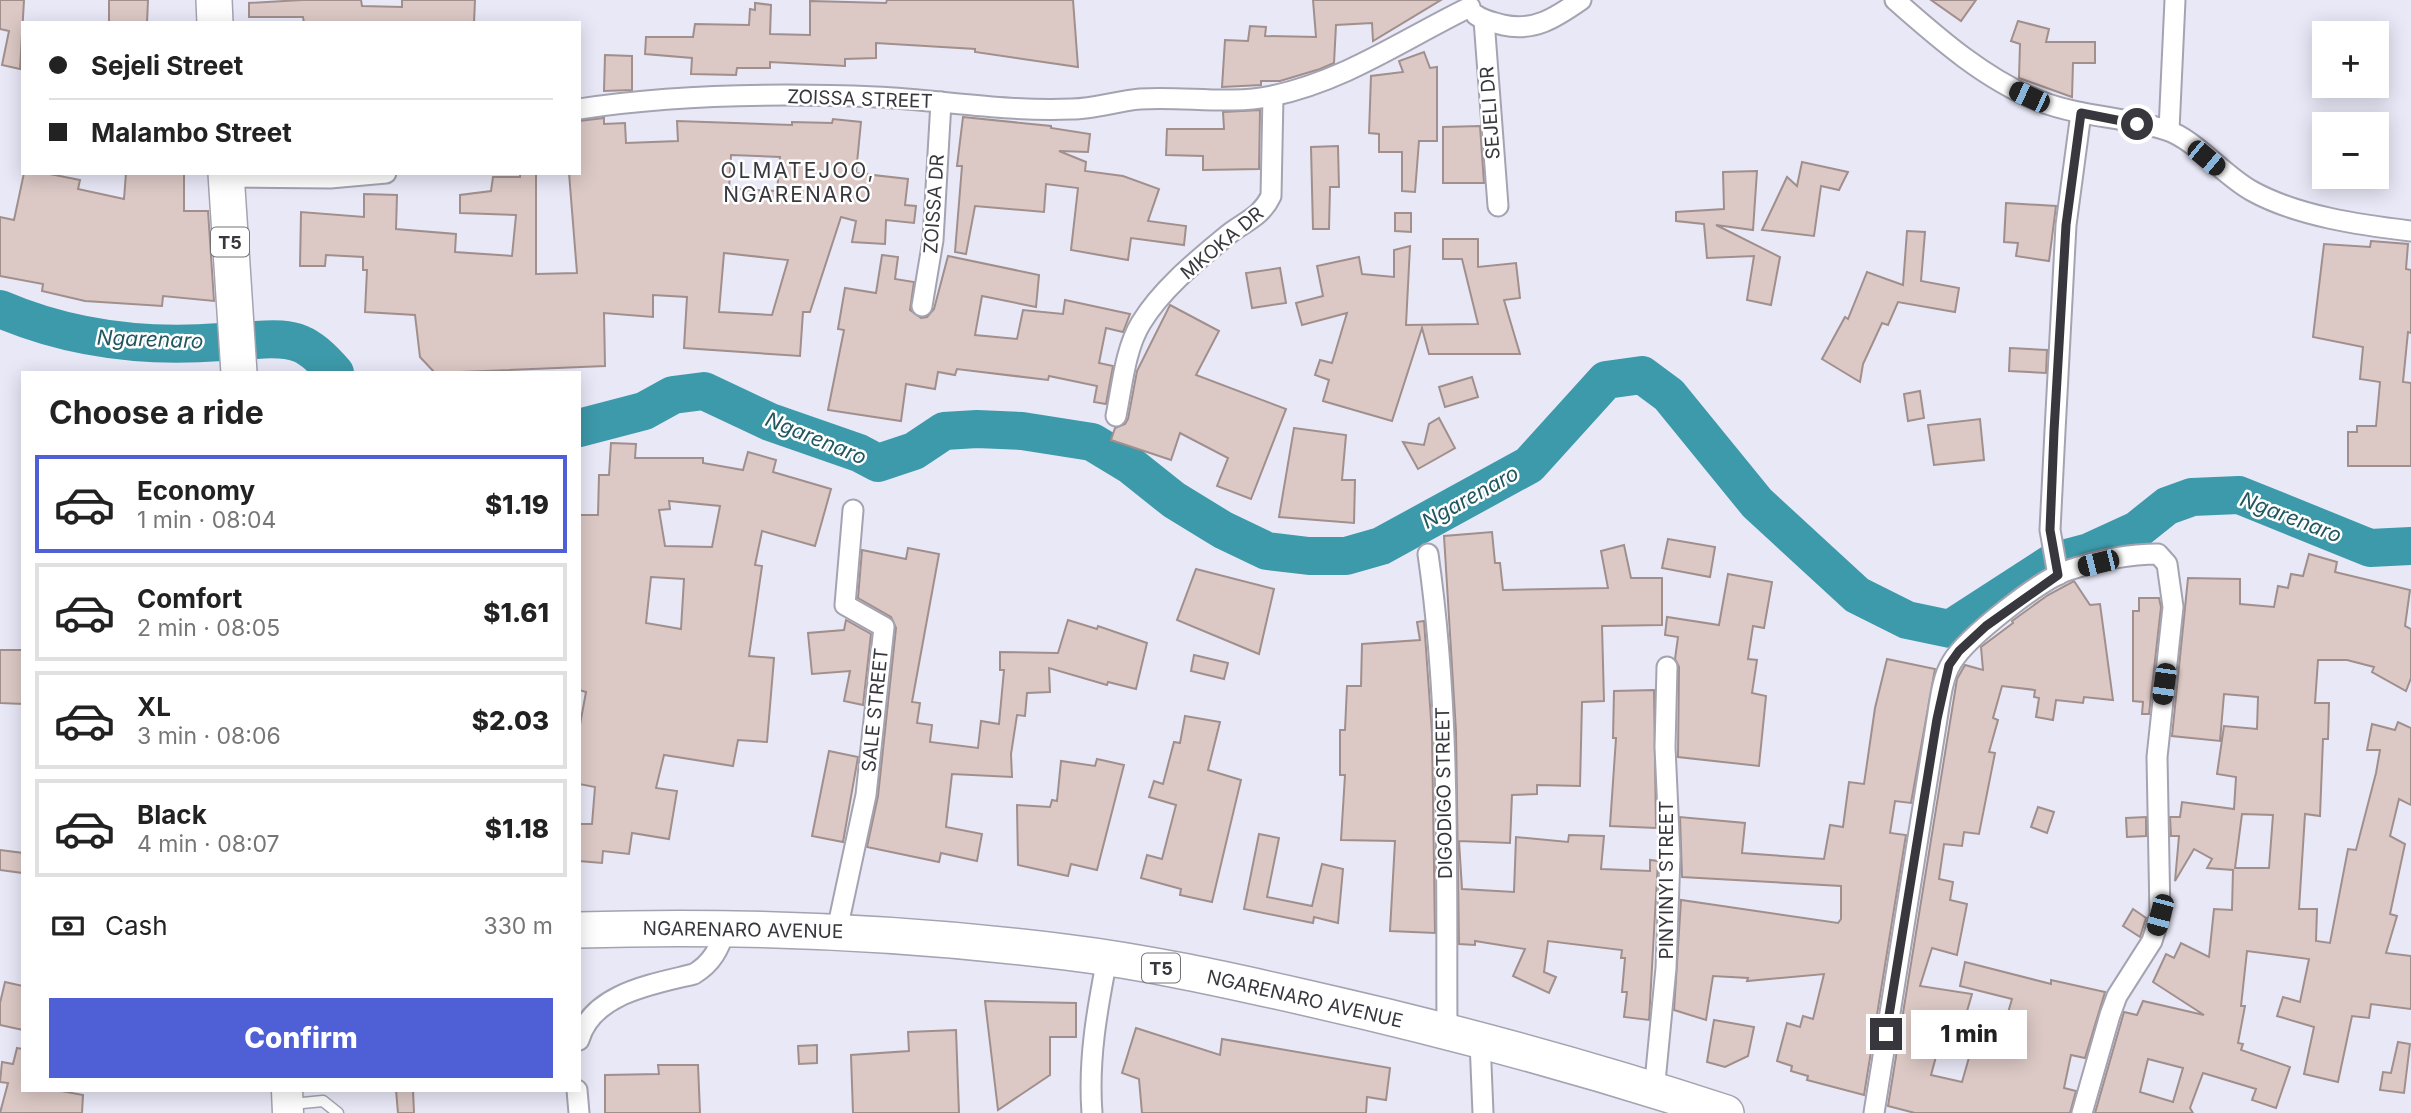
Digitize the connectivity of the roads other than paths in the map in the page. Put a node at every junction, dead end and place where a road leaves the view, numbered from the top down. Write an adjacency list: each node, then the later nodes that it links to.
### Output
1 (214, 0): 6 (highway)
2 (1581, 0): 5 (street)
3 (2175, 0): 11 (street)
4 (1906, 4): 10 (street)
5 (1474, 9): 7 (street); 14 (street, SEJELI DR)
6 (215, 21)
7 (1273, 96): 8 (street, ZOISSA STREET); 18 (street, MKOKA DR)
8 (941, 102): 9 (street, ZOISSA STREET); 16 (street, ZOISSA DR)
9 (581, 109)
10 (2081, 113): 11 (street); 21 (street)
11 (2169, 130): 15 (street)
12 (227, 175): 13 (street); 17 (highway, T5)
13 (364, 175)
14 (1498, 206)
15 (2411, 231)
16 (922, 306)
17 (239, 371)
18 (1116, 416)
19 (853, 510): 25 (street, SALE STREET)
20 (1429, 554): 27 (street, DIGODIGO STREET)
21 (2058, 575): 39 (street); 40 (street)
22 (1667, 667): 31 (street, PINYINYI STREET)
23 (727, 927): 24 (highway, NGARENARO AVENUE / T5); 25 (highway, NGARENARO AVENUE / T5); 28 (street)
24 (581, 930)
25 (837, 930): 26 (highway, NGARENARO AVENUE / T5)
26 (1107, 959): 27 (highway, NGARENARO AVENUE / T5); 36 (street)
27 (1447, 1031): 29 (highway, NGARENARO AVENUE / T5)
28 (581, 1037)
29 (1480, 1041): 31 (highway, NGARENARO AVENUE / T5); 37 (street)
30 (577, 1092): 35 (street)
31 (1654, 1092): 33 (highway, NGARENARO AVENUE / T5)
32 (288, 1102): 34 (lane)
33 (1691, 1107): 38 (highway, NGARENARO AVENUE / T5)
34 (338, 1113)
35 (579, 1113)
36 (1091, 1113)
37 (1483, 1113)
38 (1726, 1113)
39 (1874, 1113)
40 (2082, 1113)

